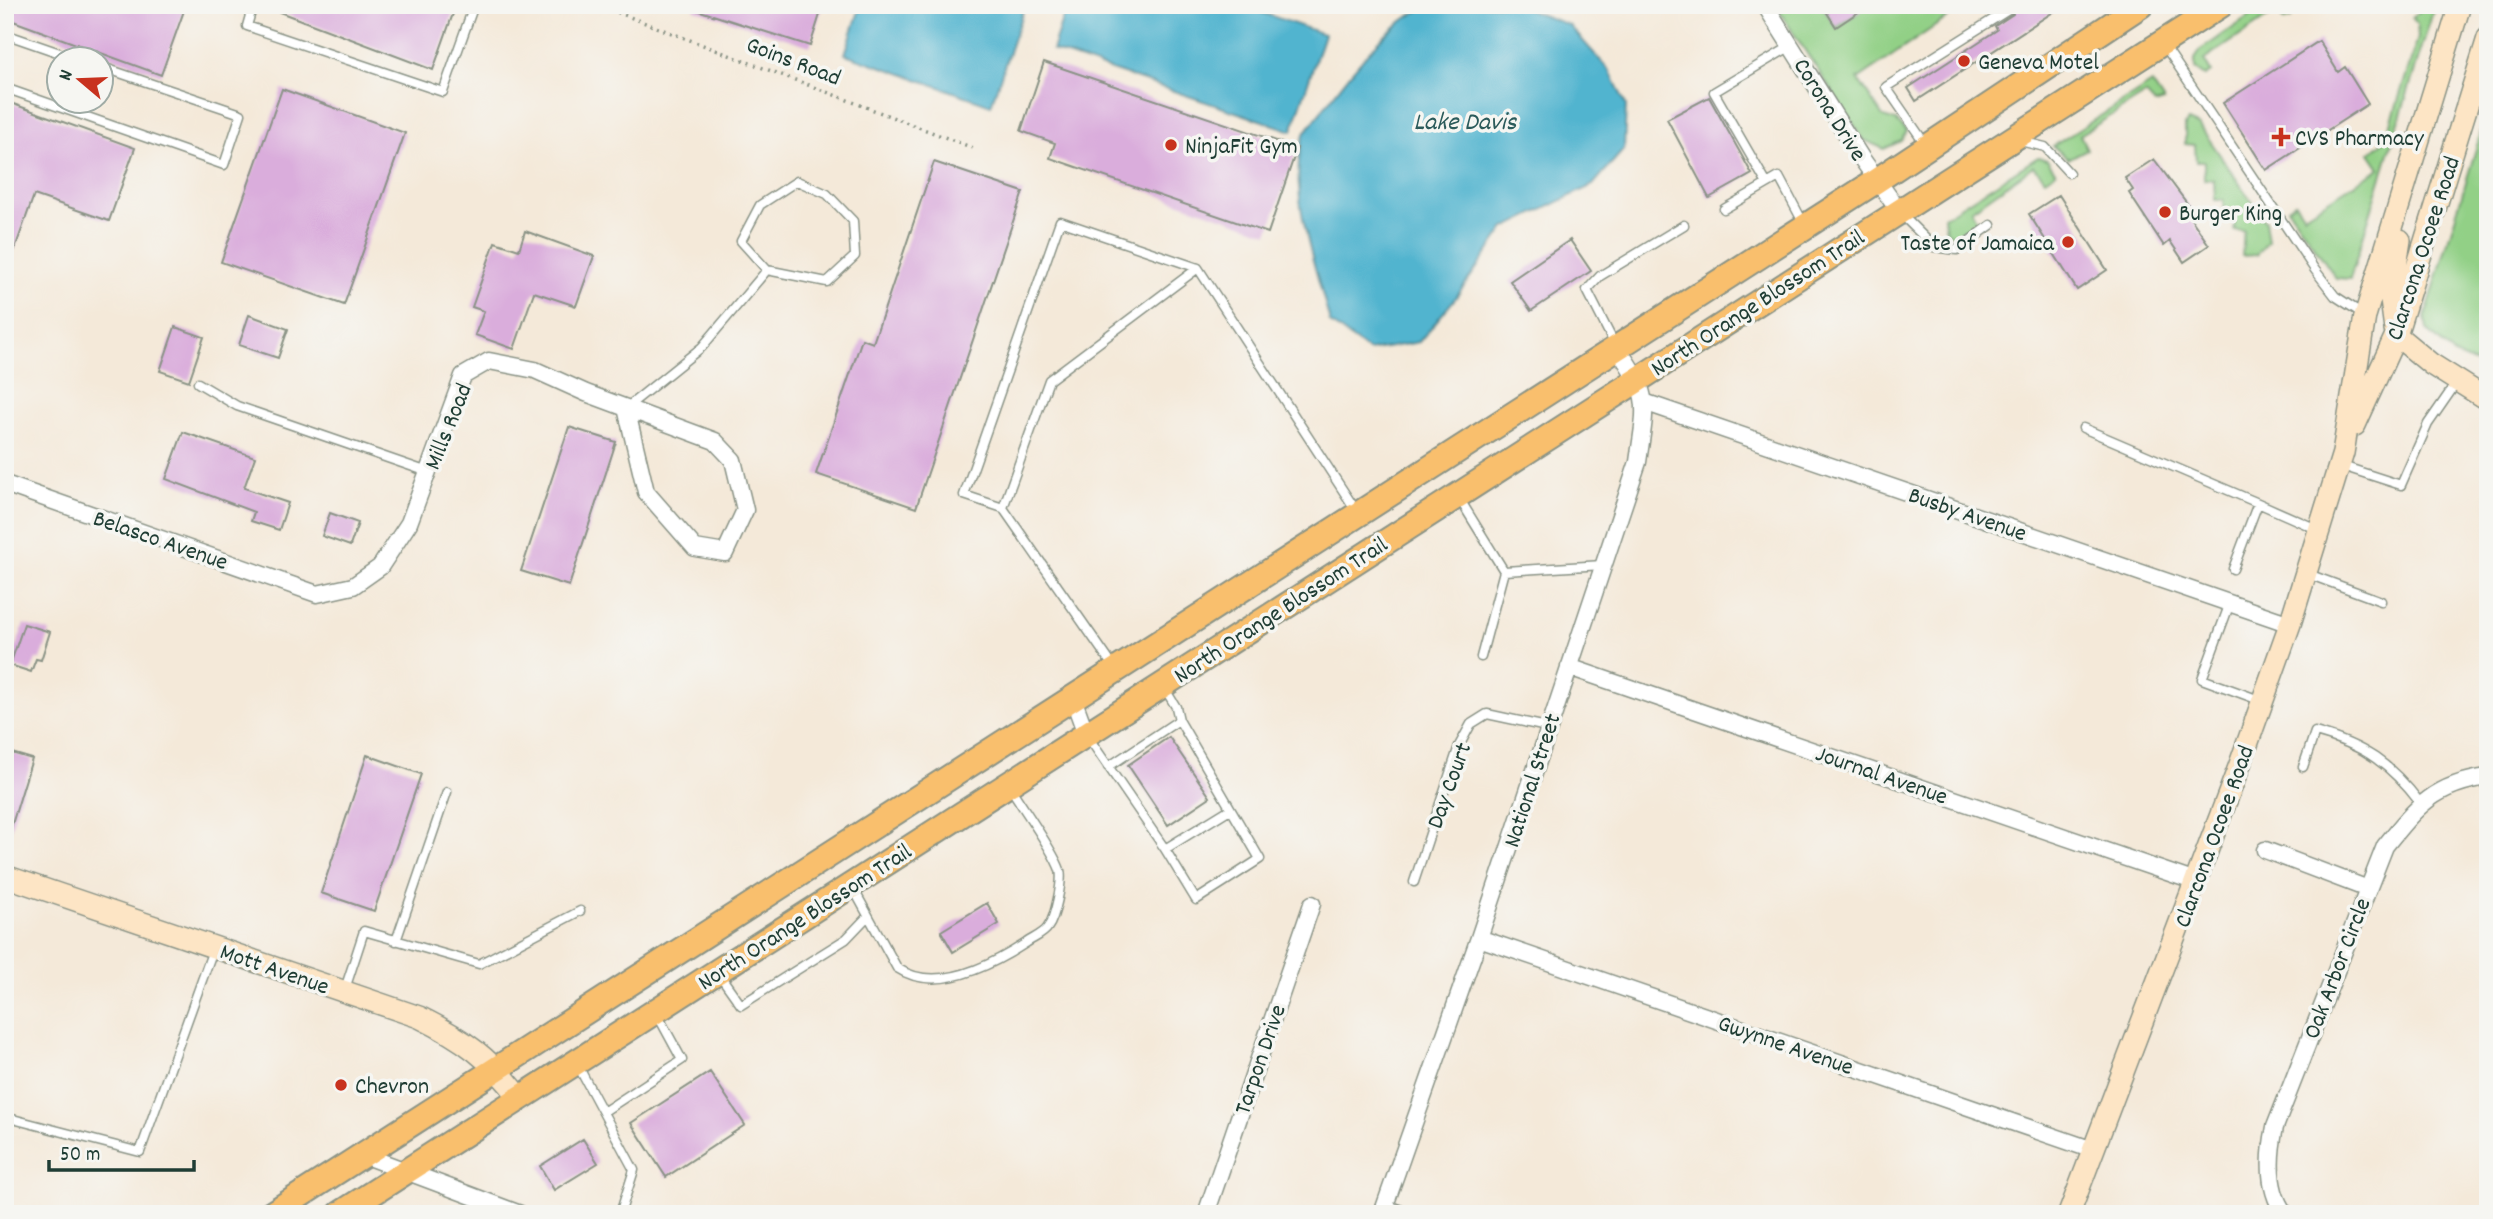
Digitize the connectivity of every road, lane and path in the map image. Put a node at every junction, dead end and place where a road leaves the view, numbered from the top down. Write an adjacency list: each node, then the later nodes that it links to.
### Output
1 (253, 5): 2 (lane)
2 (474, 5)
3 (598, 5): 20 (path, Goins Road)
4 (1765, 5): 11 (street, Corona Drive)
5 (2141, 5): 19 (main road, North Orange Blossom Trail)
6 (2221, 5): 10 (main road, North Orange Blossom Trail)
7 (2460, 5): 22 (main road, Clarcona Ocoee Road)
8 (2008, 10): 19 (lane)
9 (5, 34): 12 (lane)
10 (2163, 43): 18 (main road, North Orange Blossom Trail); 32 (lane)
11 (1791, 46): 23 (street, Corona Drive); 24 (lane)
12 (46, 48)
13 (2486, 48): 33 (main road, Clarcona Ocoee Road)
14 (116, 72): 17 (lane)
15 (5, 89): 16 (lane)
16 (46, 103)
17 (83, 116)
18 (2011, 139): 21 (lane); 26 (main road, North Orange Blossom Trail)
19 (1928, 148): 23 (main road, North Orange Blossom Trail)
20 (976, 149)
21 (2069, 173)
22 (2409, 173): 32 (main road, Clarcona Ocoee Road); 33 (main road)
23 (1876, 181): 26 (street, Corona Drive); 29 (main road, North Orange Blossom Trail)
24 (1767, 184): 25 (lane); 29 (lane)
25 (1724, 209)
26 (1899, 211): 28 (lane); 35 (main road, North Orange Blossom Trail)
27 (1684, 225): 34 (lane)
28 (1991, 225)
29 (1805, 226): 34 (main road, North Orange Blossom Trail)
30 (1198, 268): 47 (lane); 47 (lane); 48 (lane)
31 (768, 270): 31 (lane); 40 (lane)
32 (2365, 316): 42 (main road, Clarcona Ocoee Road)
33 (2396, 335): 36 (main road); 42 (main road, Clarcona Ocoee Road)
34 (1617, 348): 35 (street, National Street); 48 (main road, North Orange Blossom Trail)
35 (1639, 378): 39 (street, National Street); 45 (main road, North Orange Blossom Trail)
36 (2457, 382): 38 (main road); 42 (lane)
37 (198, 383): 43 (lane)
38 (2488, 400)
39 (1647, 403): 50 (street, National Street); 56 (street, Busby Avenue)
40 (626, 408): 40 (street, Mills Road); 43 (street, Mills Road)
41 (2083, 428): 46 (lane)
42 (2341, 459): 49 (main road, Clarcona Ocoee Road)
43 (428, 472): 54 (street, Mills Road)
44 (5, 484): 54 (street, Belasco Avenue)
45 (1458, 495): 52 (lane); 61 (main road, North Orange Blossom Trail)
46 (2258, 503): 49 (lane); 51 (lane)
47 (1003, 508): 60 (lane)
48 (1358, 515): 60 (main road, North Orange Blossom Trail)
49 (2319, 530): 53 (main road, Clarcona Ocoee Road)
50 (1603, 565): 52 (lane); 59 (street, National Street)
51 (2233, 569)
52 (1504, 571): 58 (lane)
53 (2305, 573): 55 (lane); 57 (main road, Clarcona Ocoee Road)
54 (317, 594)
55 (2381, 601)
56 (2230, 603): 57 (street, Busby Avenue); 63 (lane)
57 (2290, 624): 63 (main road, Clarcona Ocoee Road)
58 (1480, 657)
59 (1569, 667): 65 (street, National Street); 78 (street, Journal Avenue)
60 (1116, 670): 62 (main road, North Orange Blossom Trail)
61 (1163, 685): 64 (lane); 66 (main road, North Orange Blossom Trail)
62 (1073, 698): 66 (street); 91 (main road, North Orange Blossom Trail)
63 (2262, 701): 78 (main road, Clarcona Ocoee Road)
64 (1179, 720): 67 (lane); 73 (lane)
65 (1547, 727): 77 (lane, Day Court); 84 (street, National Street)
66 (1086, 734): 67 (lane); 70 (main road, North Orange Blossom Trail)
67 (1108, 767): 74 (lane)
68 (2303, 767): 72 (lane)
69 (2488, 777): 72 (street, Oak Arbor Circle)
70 (1009, 784): 79 (main road, North Orange Blossom Trail); 83 (lane)
71 (447, 792): 85 (lane)
72 (2421, 804): 80 (street, Oak Arbor Circle)
73 (1230, 809): 74 (lane); 74 (lane)
74 (1166, 849)
75 (2265, 850): 80 (street)
76 (5, 876): 86 (main road, Mott Avenue)
77 (1414, 882)
78 (2196, 882): 95 (main road, Clarcona Ocoee Road)
79 (852, 885): 83 (lane); 87 (main road, North Orange Blossom Trail)
80 (2368, 889): 109 (street, Oak Arbor Circle)
81 (1312, 904): 106 (street, Tarpon Drive)
82 (580, 911): 85 (lane)
83 (868, 916): 87 (lane)
84 (1479, 938): 95 (street, Gwynne Avenue); 100 (street, National Street)
85 (396, 941): 88 (lane)
86 (214, 947): 88 (main road, Mott Avenue); 94 (lane)
87 (717, 972): 89 (main road, North Orange Blossom Trail)
88 (344, 992): 91 (main road, Mott Avenue)
89 (655, 1011): 90 (main road, North Orange Blossom Trail); 93 (lane)
90 (576, 1062): 92 (main road, North Orange Blossom Trail); 93 (lane)
91 (498, 1068): 92 (main road, Mott Avenue); 96 (main road, North Orange Blossom Trail)
92 (520, 1098): 97 (main road, North Orange Blossom Trail)
93 (603, 1112): 105 (lane)
94 (5, 1117)
95 (2093, 1150): 108 (main road, Clarcona Ocoee Road)
96 (363, 1154): 97 (street); 102 (main road, North Orange Blossom Trail)
97 (407, 1171): 99 (street); 103 (main road, North Orange Blossom Trail)
98 (5, 1201): 101 (lane)
99 (496, 1210): 104 (street)
100 (1383, 1211): 107 (street)
101 (10, 1214)
102 (271, 1214)
103 (340, 1214)
104 (520, 1214)
105 (620, 1214)
106 (1206, 1214)
107 (1401, 1214)
108 (2069, 1214)
109 (2285, 1214)

